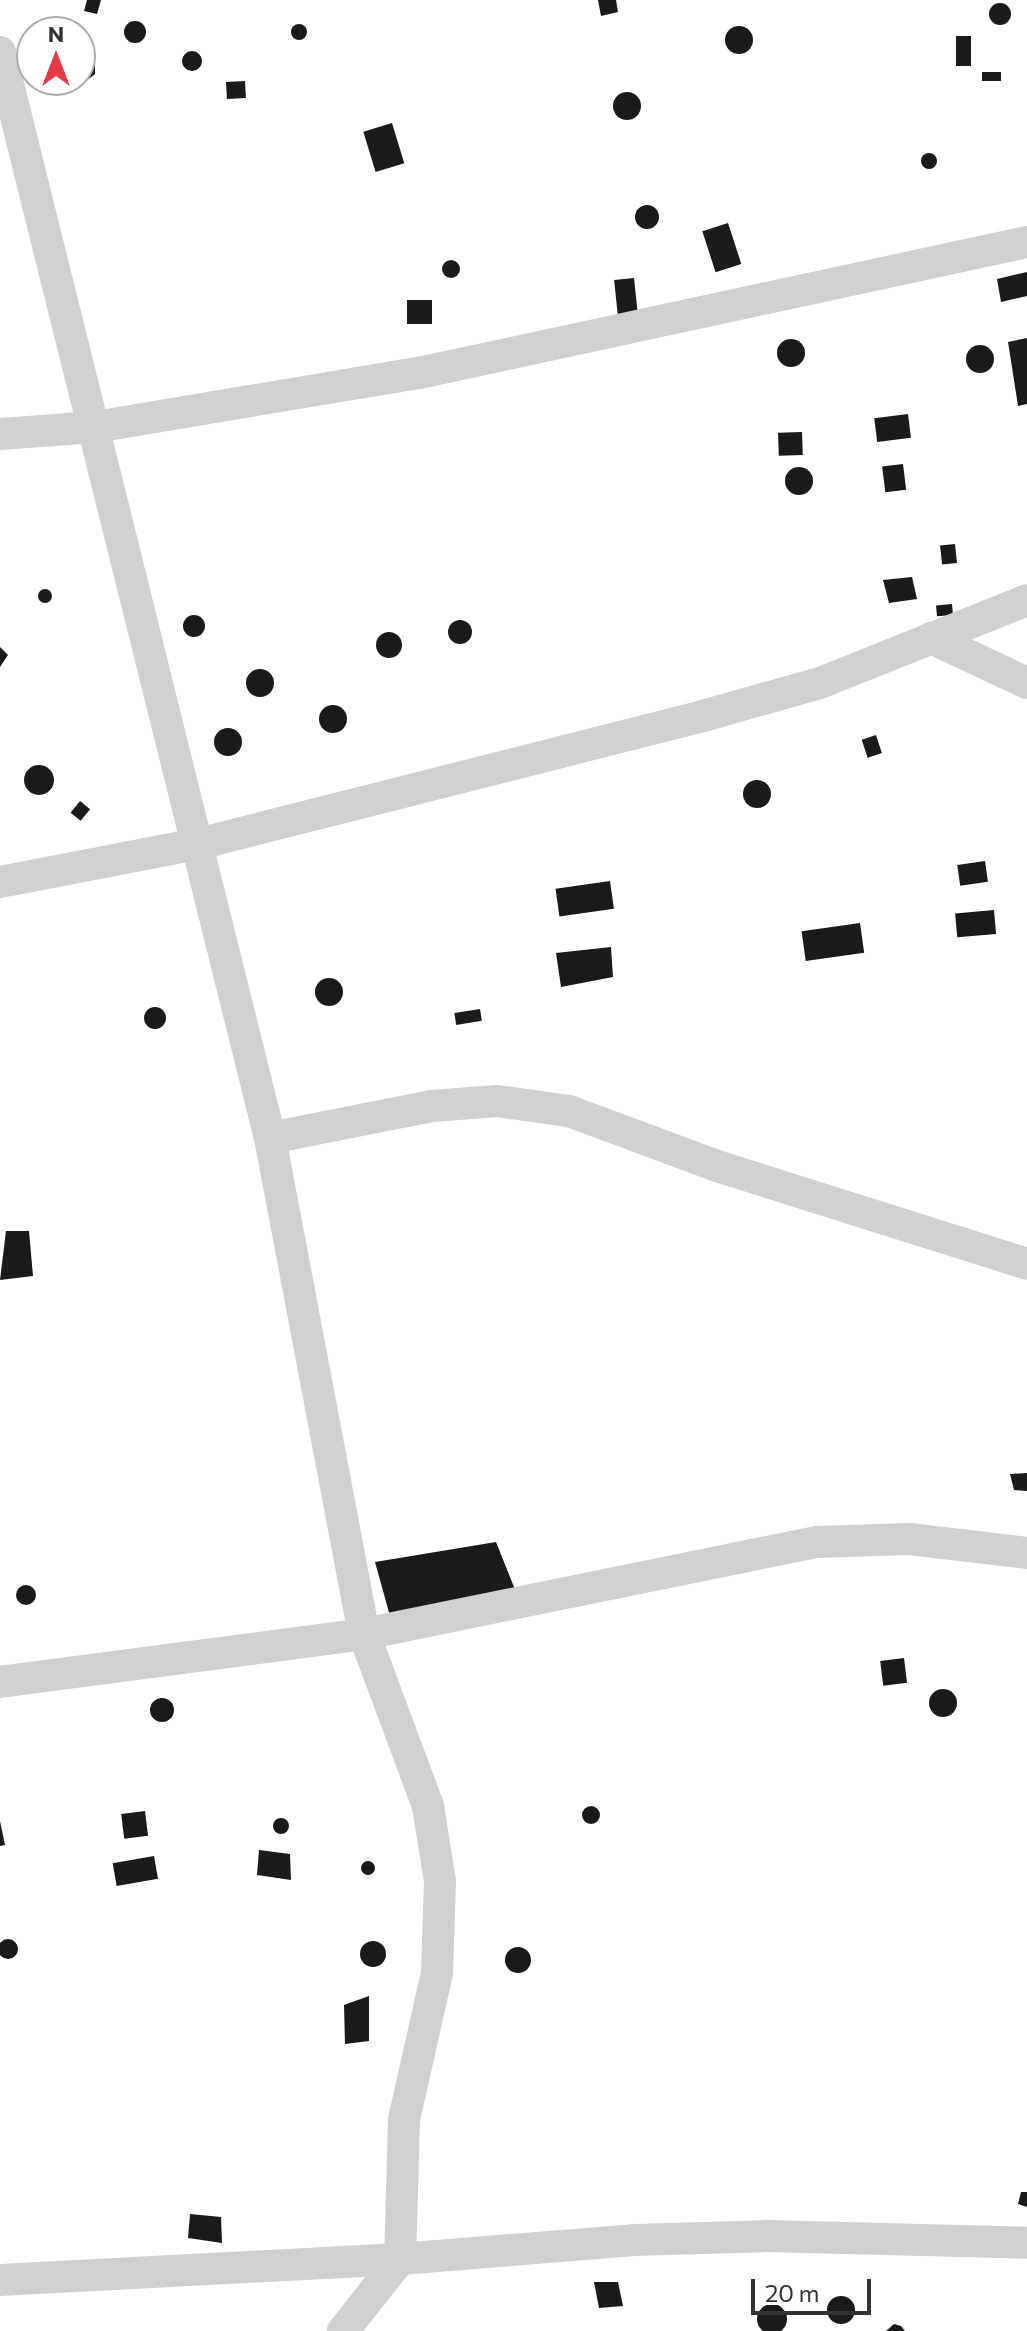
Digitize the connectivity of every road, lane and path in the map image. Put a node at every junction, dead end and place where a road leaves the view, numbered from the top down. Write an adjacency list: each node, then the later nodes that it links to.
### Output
1 (0, 52): 3 (street)
2 (1027, 242): 3 (street)
3 (95, 427): 4 (street); 8 (street)
4 (0, 434)
5 (1027, 600): 6 (street)
6 (931, 638): 7 (street); 8 (street)
7 (1027, 683)
8 (198, 844): 9 (street); 10 (street)
9 (0, 882)
10 (270, 1138): 11 (street); 13 (street)
11 (1027, 1264)
12 (1027, 1553): 13 (street)
13 (364, 1634): 14 (street); 16 (street)
14 (0, 1682)
15 (1027, 2243): 16 (street)
16 (400, 2259): 17 (street); 18 (street)
17 (0, 2280)
18 (343, 2331)

